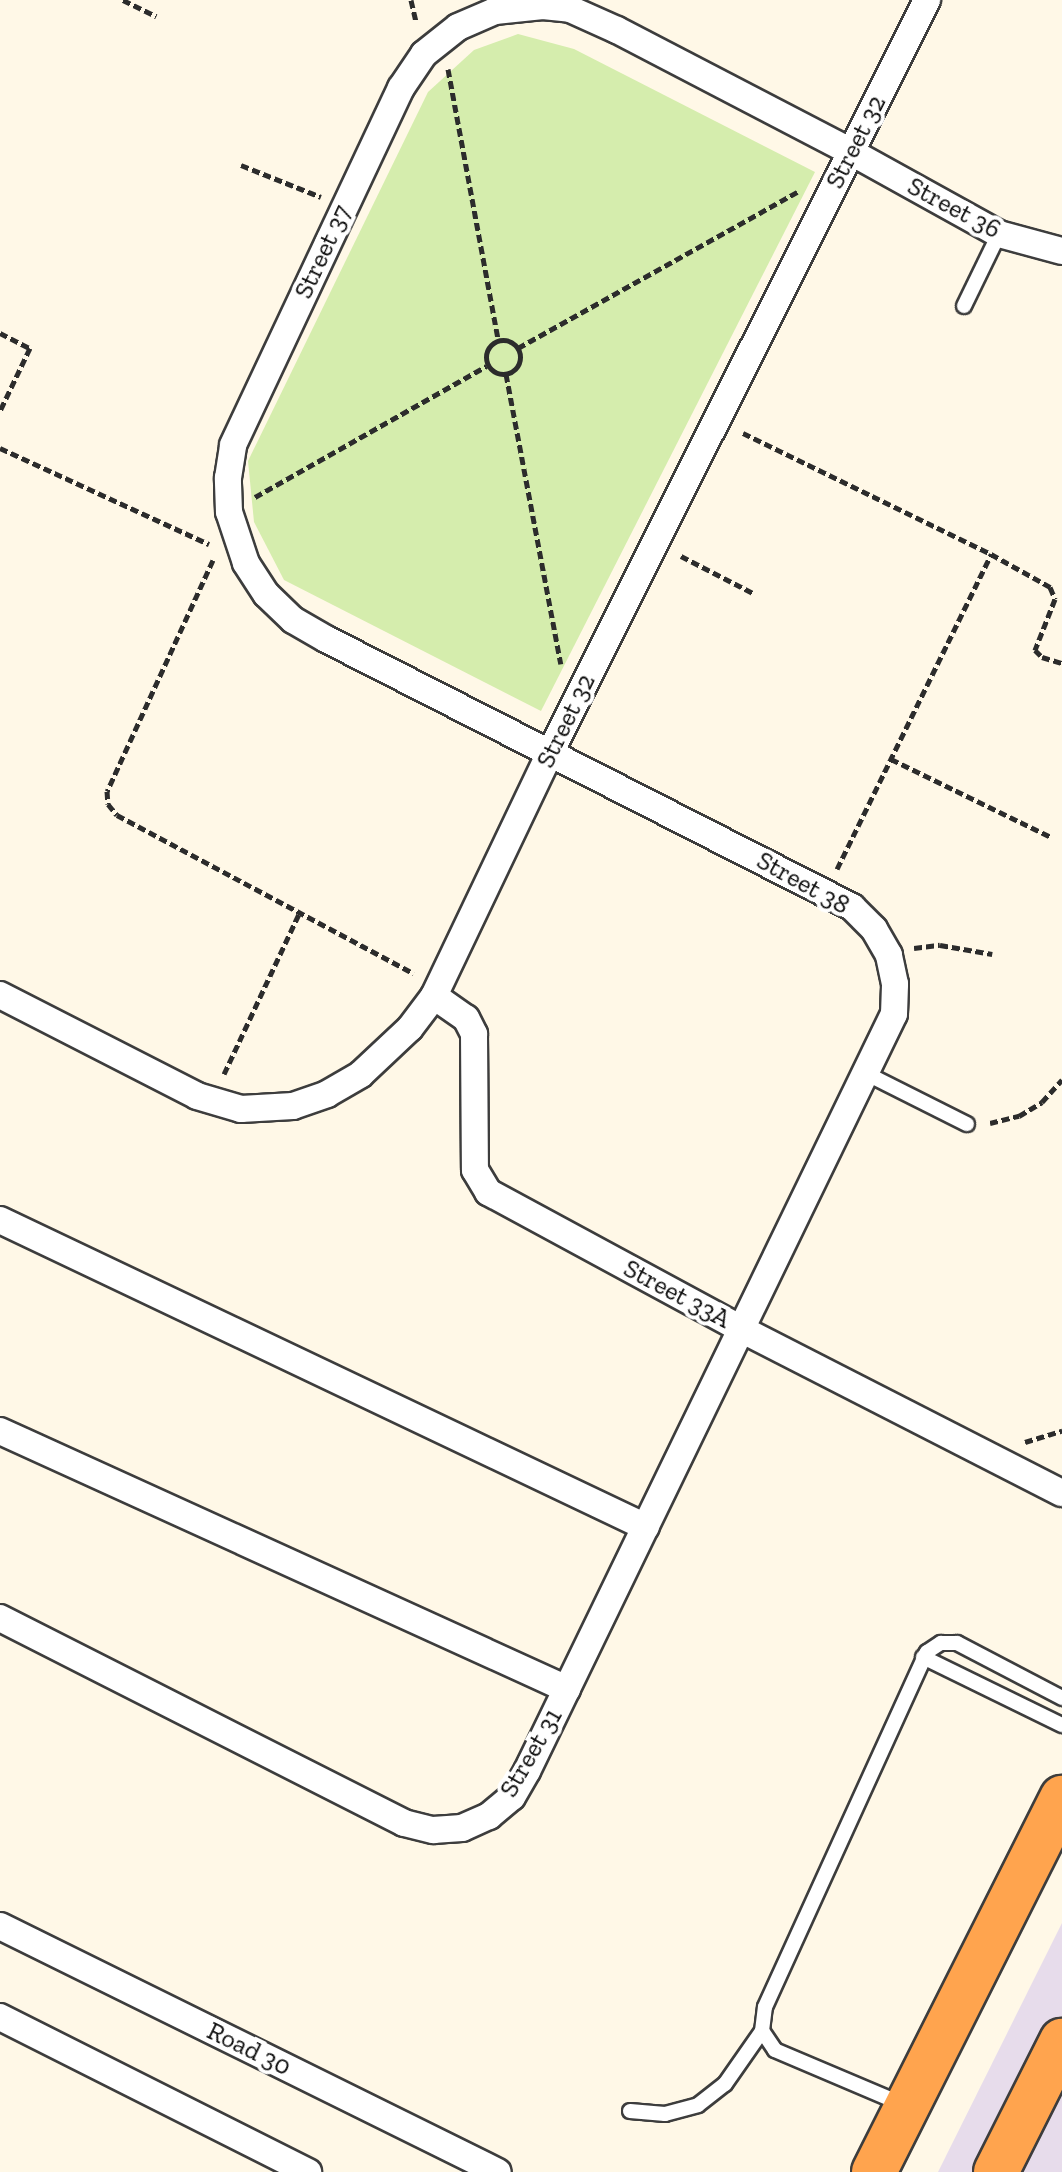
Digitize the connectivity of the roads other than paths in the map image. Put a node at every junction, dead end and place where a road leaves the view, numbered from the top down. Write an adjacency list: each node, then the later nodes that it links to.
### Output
1 (927, 0): 2 (street, Street 32)
2 (847, 159): 3 (street, Street 36); 6 (street, Street 32); 6 (street, Street 37)
3 (999, 234): 4 (street, Street 36); 5 (lane)
4 (1062, 251)
5 (964, 306)
6 (551, 751): 7 (street, Street 32); 9 (street, Street 38)
7 (436, 991): 8 (street, Street 32); 12 (street, Street 33A)
8 (0, 995)
9 (865, 1073): 10 (lane); 12 (street, Street 38)
10 (967, 1124)
11 (0, 1220): 15 (street)
12 (741, 1329): 14 (street, Street 33A); 15 (street, Street 31)
13 (0, 1431): 18 (street)
14 (1062, 1493)
15 (646, 1527): 18 (street, Street 31)
16 (0, 1618): 18 (street, Street 31)
17 (923, 1657): 19 (lane); 20 (lane); 24 (lane)
18 (567, 1689)
19 (1062, 1698)
20 (1062, 1725)
21 (1062, 1798): 26 (highway)
22 (0, 1926): 29 (street, Road 30)
23 (0, 2017): 28 (street)
24 (762, 2031): 26 (lane); 27 (lane)
25 (1062, 2041): 31 (highway)
26 (907, 2107): 30 (highway)
27 (630, 2111)
28 (308, 2172)
29 (498, 2172)
30 (874, 2172)
31 (996, 2172)

